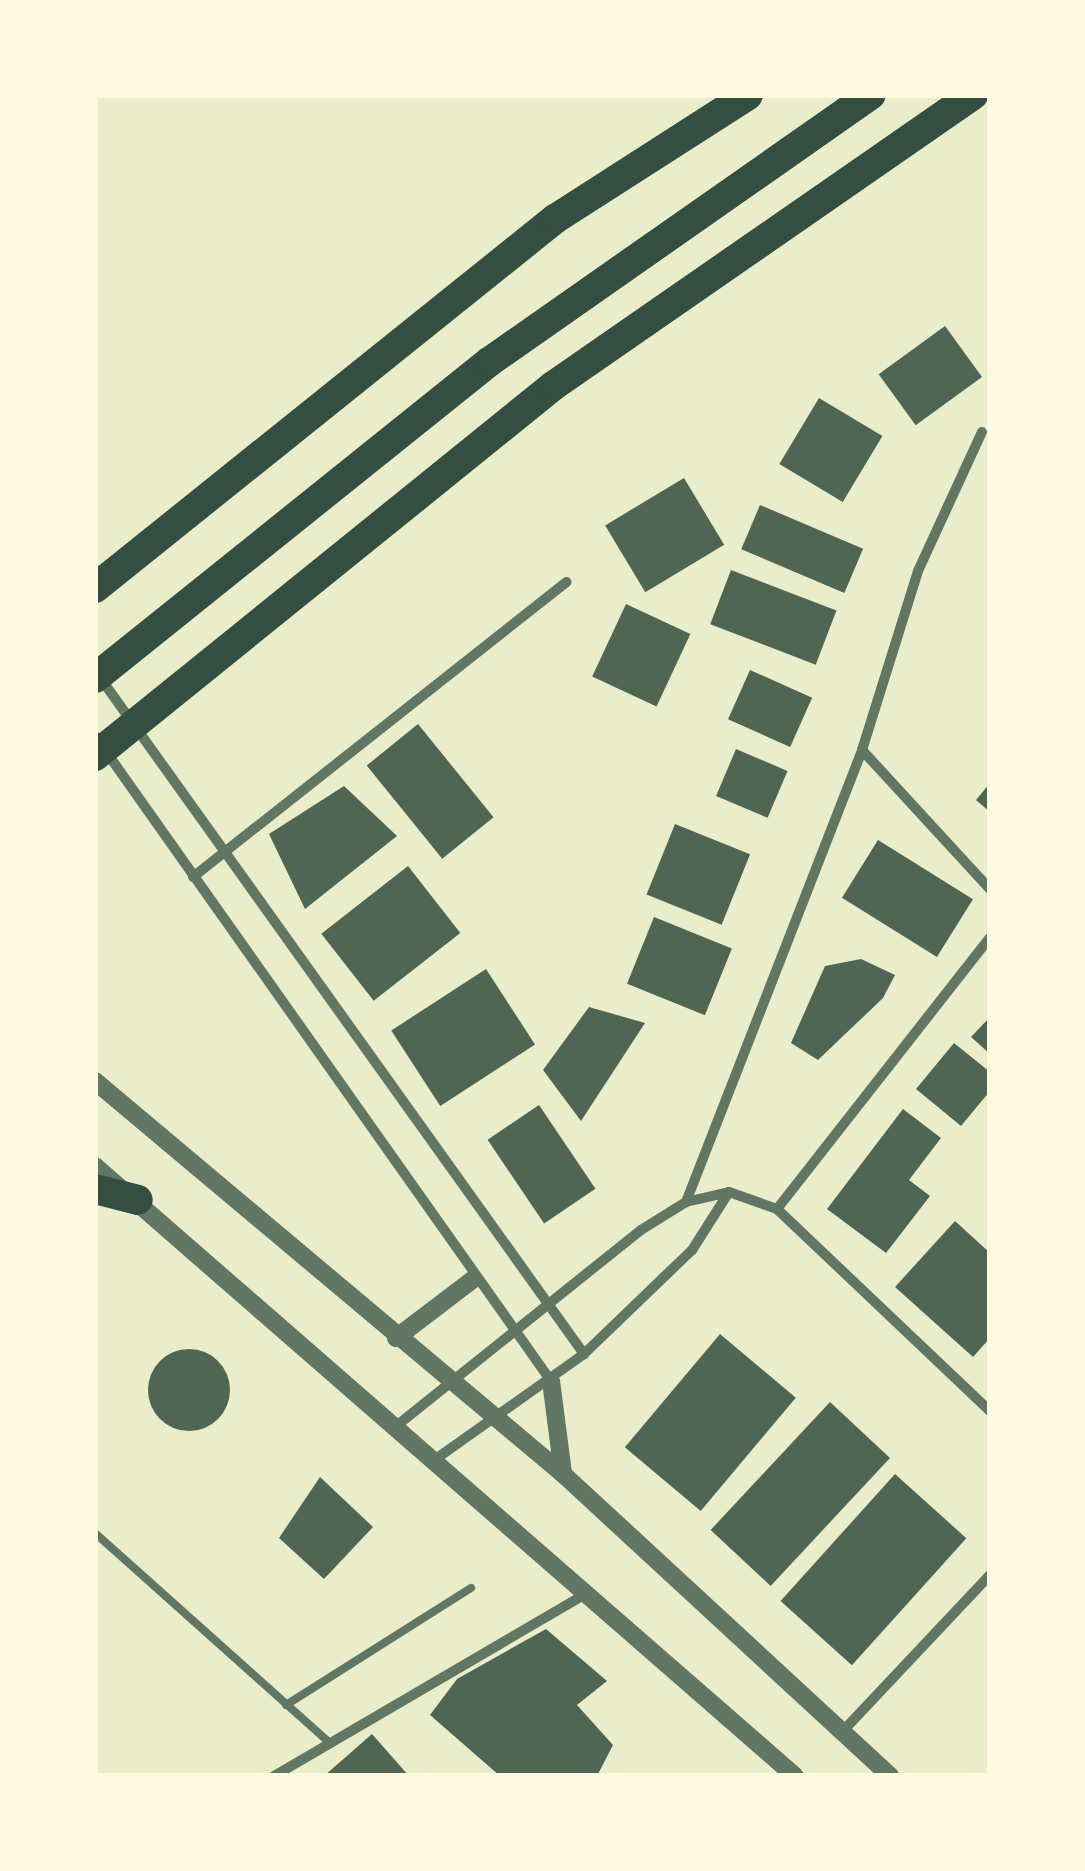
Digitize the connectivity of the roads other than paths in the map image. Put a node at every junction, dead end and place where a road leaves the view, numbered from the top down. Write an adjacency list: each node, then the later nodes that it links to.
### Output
1 (748, 95): 6 (highway)
2 (871, 95): 7 (highway)
3 (973, 95): 10 (highway)
4 (982, 432): 9 (street)
5 (567, 582): 11 (street)
6 (95, 588)
7 (95, 674): 11 (street)
8 (95, 736): 12 (street)
9 (862, 750): 13 (street); 20 (street)
10 (95, 756)
11 (227, 852): 12 (street); 23 (street)
12 (193, 877): 22 (street)
13 (990, 889)
14 (990, 937): 21 (street)
15 (95, 1081): 25 (street)
16 (95, 1166): 19 (street)
17 (95, 1189): 19 (highway)
18 (728, 1192): 20 (street); 21 (street); 26 (street)
19 (138, 1200): 31 (street)
20 (686, 1202): 23 (street)
21 (778, 1208): 29 (street)
22 (472, 1280): 24 (street); 25 (street)
23 (547, 1306): 24 (street); 26 (street)
24 (516, 1333): 27 (street); 28 (street)
25 (396, 1338): 28 (street)
26 (584, 1354): 27 (street)
27 (550, 1381): 30 (street); 33 (street)
28 (454, 1384): 30 (street); 31 (street)
29 (990, 1412)
30 (497, 1418): 32 (street); 33 (street)
31 (395, 1427): 32 (street)
32 (434, 1460): 37 (street)
33 (563, 1474): 39 (street)
34 (95, 1533): 38 (lane)
35 (990, 1576): 39 (street)
36 (471, 1588): 38 (lane)
37 (587, 1593): 40 (street); 42 (street)
38 (286, 1705): 40 (lane)
39 (841, 1733): 43 (street)
40 (330, 1743): 41 (street)
41 (274, 1776)
42 (795, 1776)
43 (890, 1776)

